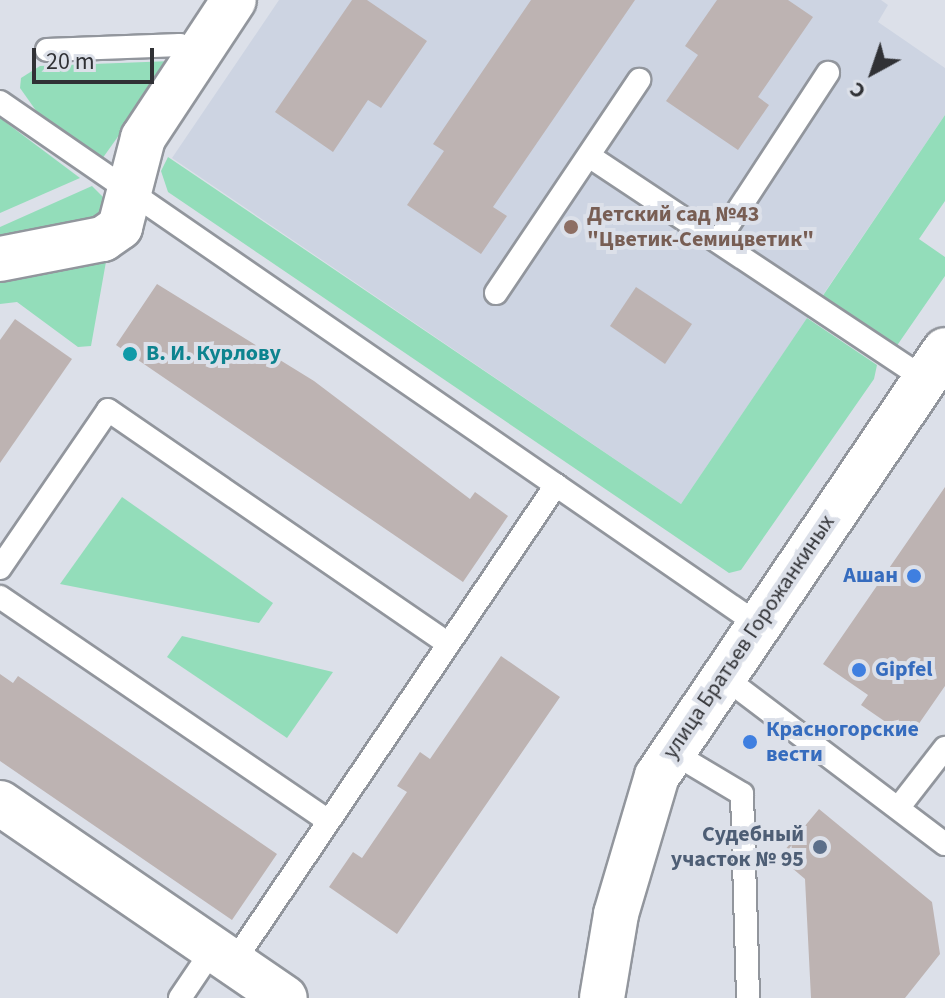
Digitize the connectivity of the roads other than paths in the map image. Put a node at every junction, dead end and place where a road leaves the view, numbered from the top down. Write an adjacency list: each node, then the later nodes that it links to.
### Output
1 (234, 0): 3 (street)
2 (47, 50): 3 (lane)
3 (197, 57): 8 (street)
4 (828, 73): 9 (lane)
5 (639, 80): 7 (lane)
6 (0, 102): 8 (lane)
7 (589, 156): 9 (lane); 11 (lane)
8 (130, 192): 10 (street); 13 (lane)
9 (718, 241): 12 (lane)
10 (0, 259)
11 (496, 293)
12 (935, 365): 16 (street, улица Братьев Горожанкиных)
13 (556, 485): 16 (lane); 17 (lane)
14 (0, 568): 17 (lane)
15 (0, 597): 23 (lane)
16 (756, 623): 18 (street, улица Братьев Горожанкиных)
17 (448, 644): 23 (lane)
18 (720, 674): 20 (street, улица Братьев Горожанкиных); 22 (lane)
19 (945, 748): 22 (lane)
20 (664, 763): 28 (street, улица Братьев Горожанкиных); 29 (lane)
21 (0, 803): 25 (street)
22 (899, 807): 24 (lane)
23 (328, 821): 25 (lane)
24 (945, 844)
25 (223, 956): 26 (lane); 27 (street)
26 (180, 998)
27 (285, 998)
28 (602, 998)
29 (748, 998)

